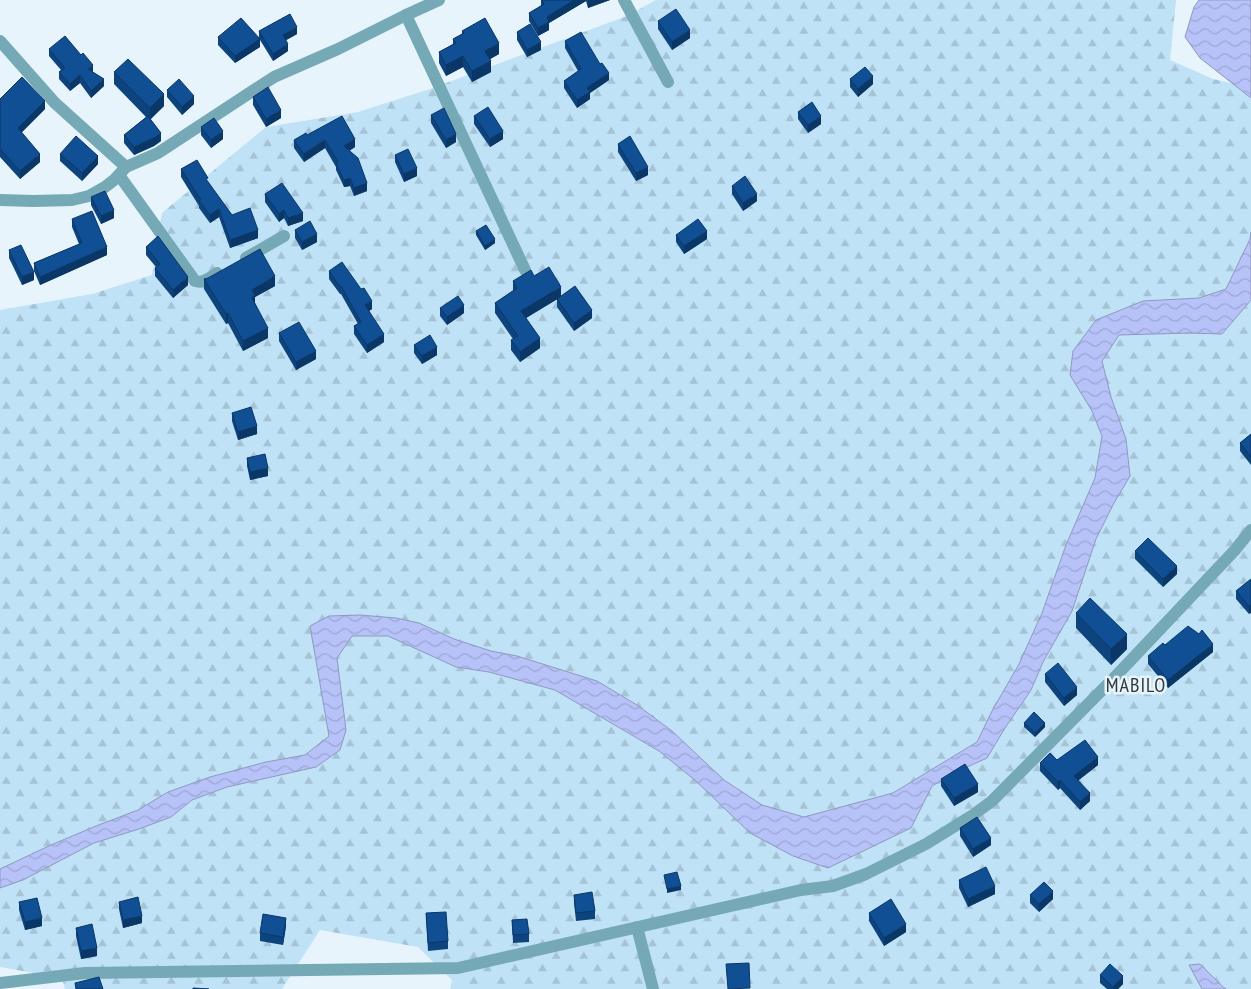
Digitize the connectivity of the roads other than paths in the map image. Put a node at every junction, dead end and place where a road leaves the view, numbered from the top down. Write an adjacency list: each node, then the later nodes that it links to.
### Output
1 (439, 0): 3 (street)
2 (624, 0): 5 (street)
3 (406, 15): 6 (street); 9 (street)
4 (0, 41): 6 (street)
5 (668, 82)
6 (123, 171): 7 (street); 8 (street)
7 (0, 200)
8 (284, 236)
9 (525, 270)
10 (1251, 530): 11 (street)
11 (637, 927): 12 (street); 13 (street)
12 (0, 983)
13 (653, 989)

